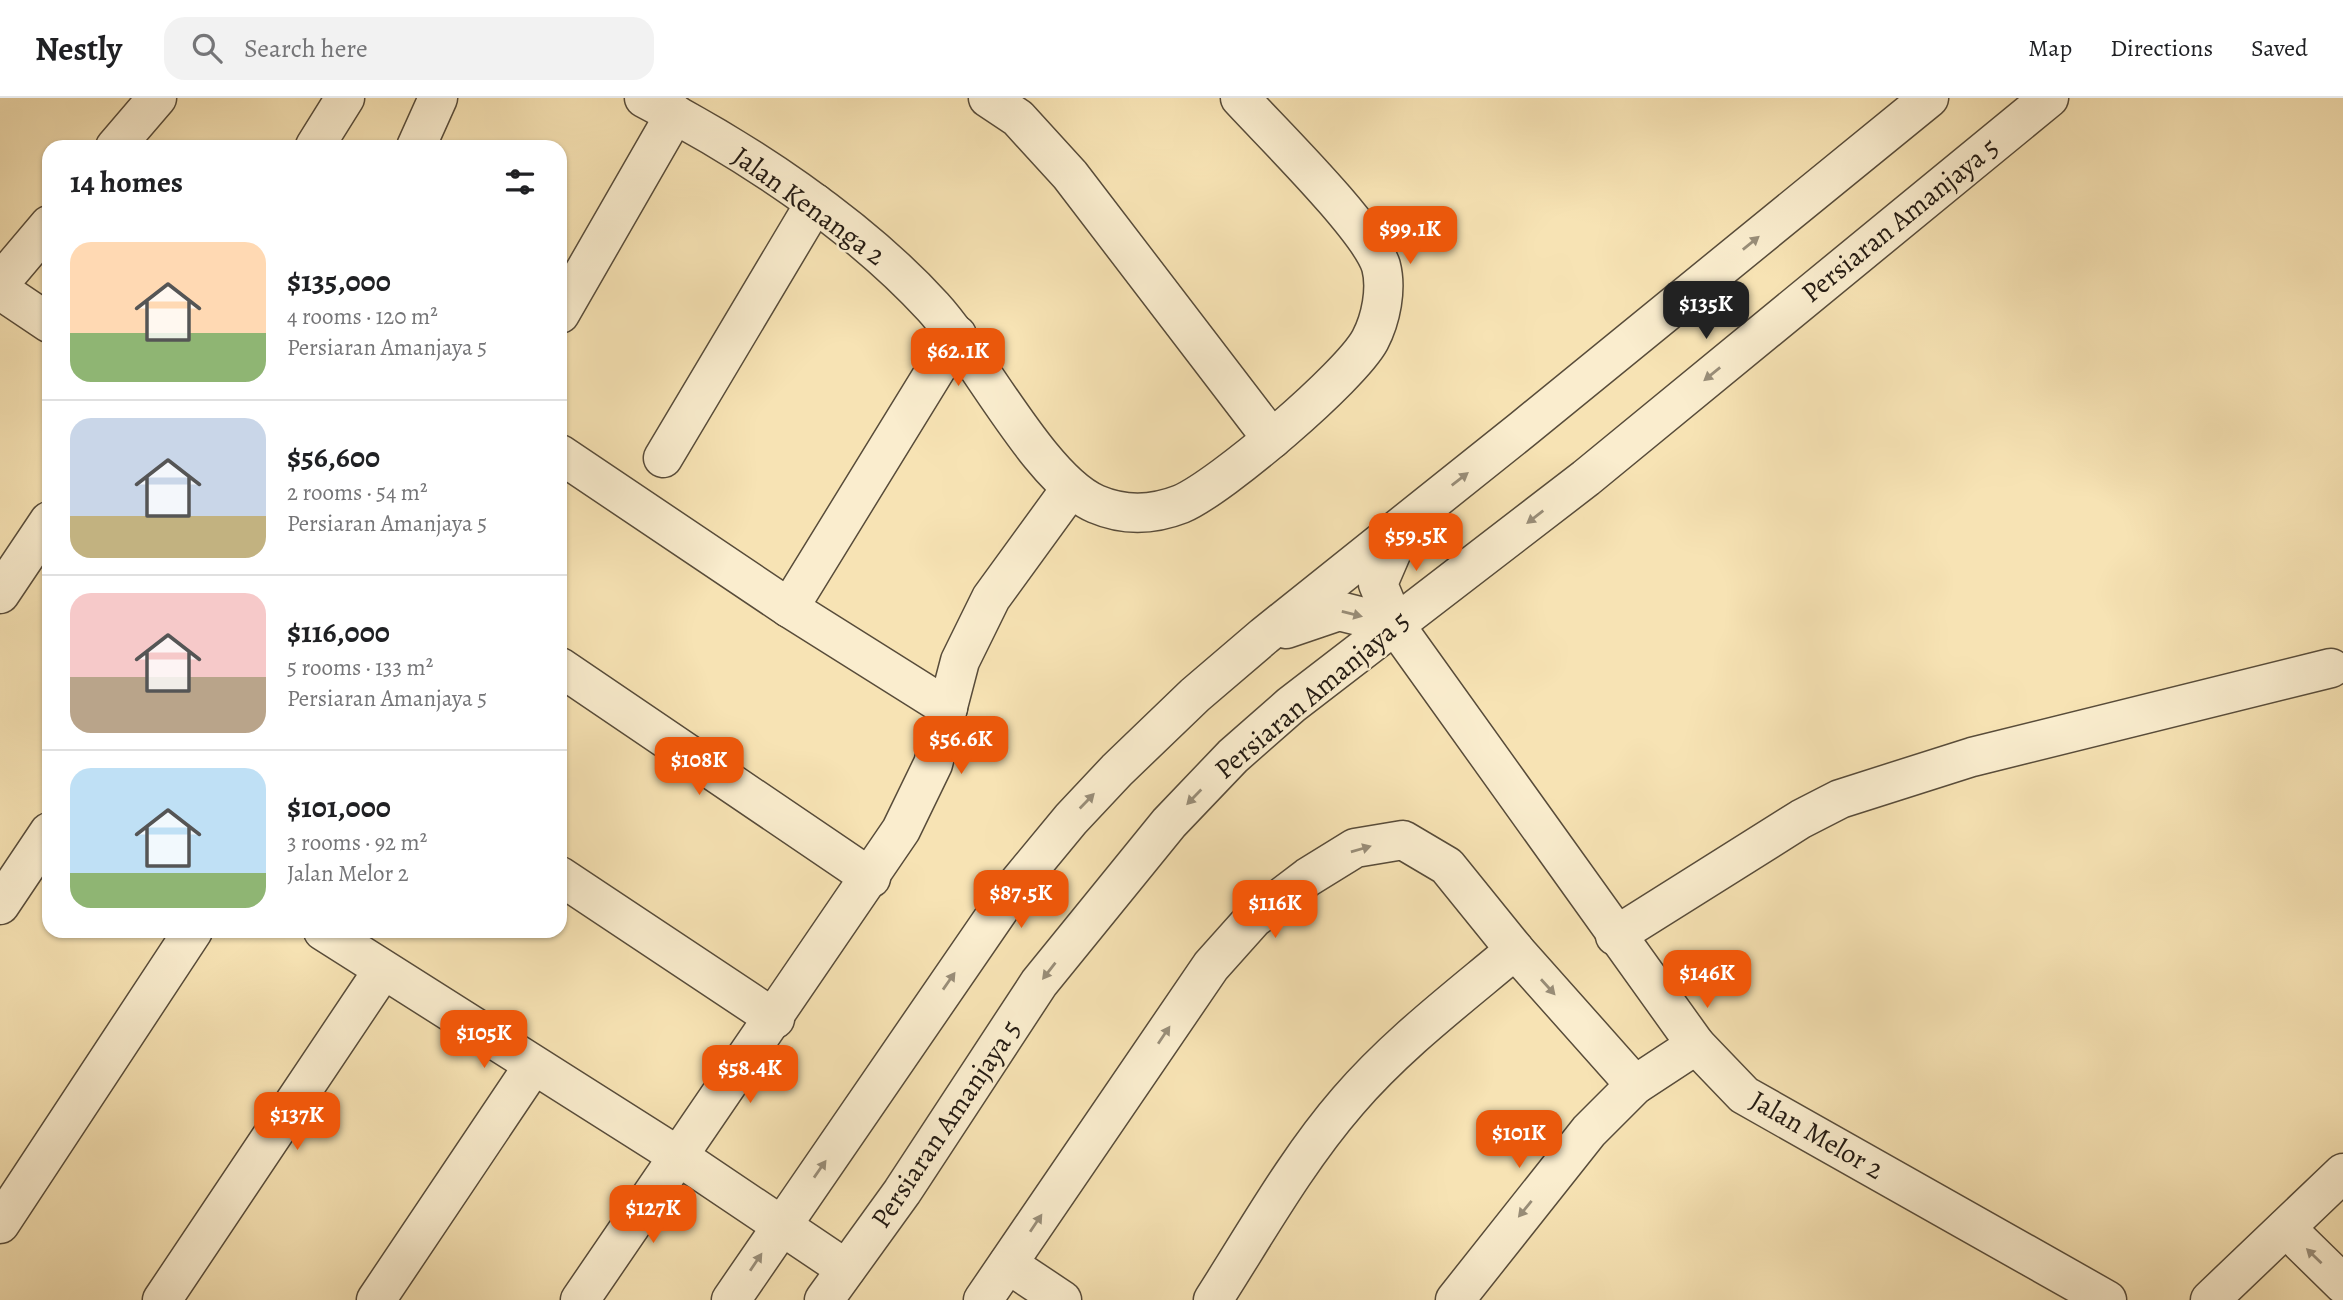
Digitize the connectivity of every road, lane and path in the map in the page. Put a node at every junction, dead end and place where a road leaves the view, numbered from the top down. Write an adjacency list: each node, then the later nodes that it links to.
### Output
1 (157, 98): 9 (street)
2 (345, 98): 10 (street)
3 (438, 98): 11 (street)
4 (988, 98): 19 (street)
5 (1240, 98): 19 (street, Jalan Kenanga 2)
6 (1929, 98): 23 (street, one-way to 6)
7 (2049, 98): 27 (street, Persiaran Amanjaya 5, one-way to 27)
8 (659, 106): 12 (street, Jalan Kenanga 2); 16 (street)
9 (121, 140)
10 (319, 140)
11 (419, 140)
12 (815, 203): 18 (street, Jalan Kenanga 2); 20 (street)
13 (42, 233): 14 (street)
14 (0, 283)
15 (0, 290): 17 (street)
16 (567, 299)
17 (42, 318)
18 (957, 335): 22 (street, Jalan Kenanga 2); 26 (street)
19 (1272, 439): 22 (street, Jalan Kenanga 2)
20 (663, 458)
21 (567, 459): 26 (street)
22 (1071, 488): 31 (street)
23 (1406, 520): 27 (street, Jalan Melor 2); 28 (street)
24 (42, 531): 25 (street)
25 (0, 594)
26 (789, 608): 31 (street)
27 (1395, 625): 28 (street, one-way to 27); 36 (street, Jalan Melor 2); 51 (street, Persiaran Amanjaya 5, one-way to 51)
28 (1264, 636): 48 (street, one-way to 28)
29 (2331, 668): 36 (street)
30 (567, 672): 33 (street)
31 (948, 708): 33 (street)
32 (42, 842): 35 (street)
33 (871, 878): 41 (street)
34 (567, 881): 41 (street)
35 (0, 905)
36 (1615, 936): 42 (street, Jalan Melor 2)
37 (188, 938): 47 (street)
38 (334, 938): 40 (street)
39 (1515, 950): 44 (street, one-way to 44); 50 (street, one-way to 39); 60 (street)
40 (383, 970): 43 (street); 53 (street)
41 (775, 1019): 45 (street)
42 (1696, 1045): 44 (street); 62 (street, Jalan Melor 2)
43 (533, 1066): 45 (street); 54 (street)
44 (1635, 1085): 61 (street, one-way to 61)
45 (678, 1156): 48 (street); 55 (street)
46 (2343, 1173): 49 (street)
47 (0, 1224)
48 (781, 1225): 51 (street); 56 (street, one-way to 48)
49 (2286, 1228): 52 (street, one-way to 49); 63 (street)
50 (1008, 1264): 58 (street); 59 (street)
51 (846, 1269): 57 (street, Persiaran Amanjaya 5)
52 (2343, 1284)
53 (162, 1300)
54 (376, 1300)
55 (580, 1300)
56 (731, 1300)
57 (824, 1300)
58 (984, 1300)
59 (1062, 1300)
60 (1213, 1300)
61 (1455, 1300)
62 (2107, 1300)
63 (2210, 1300)

